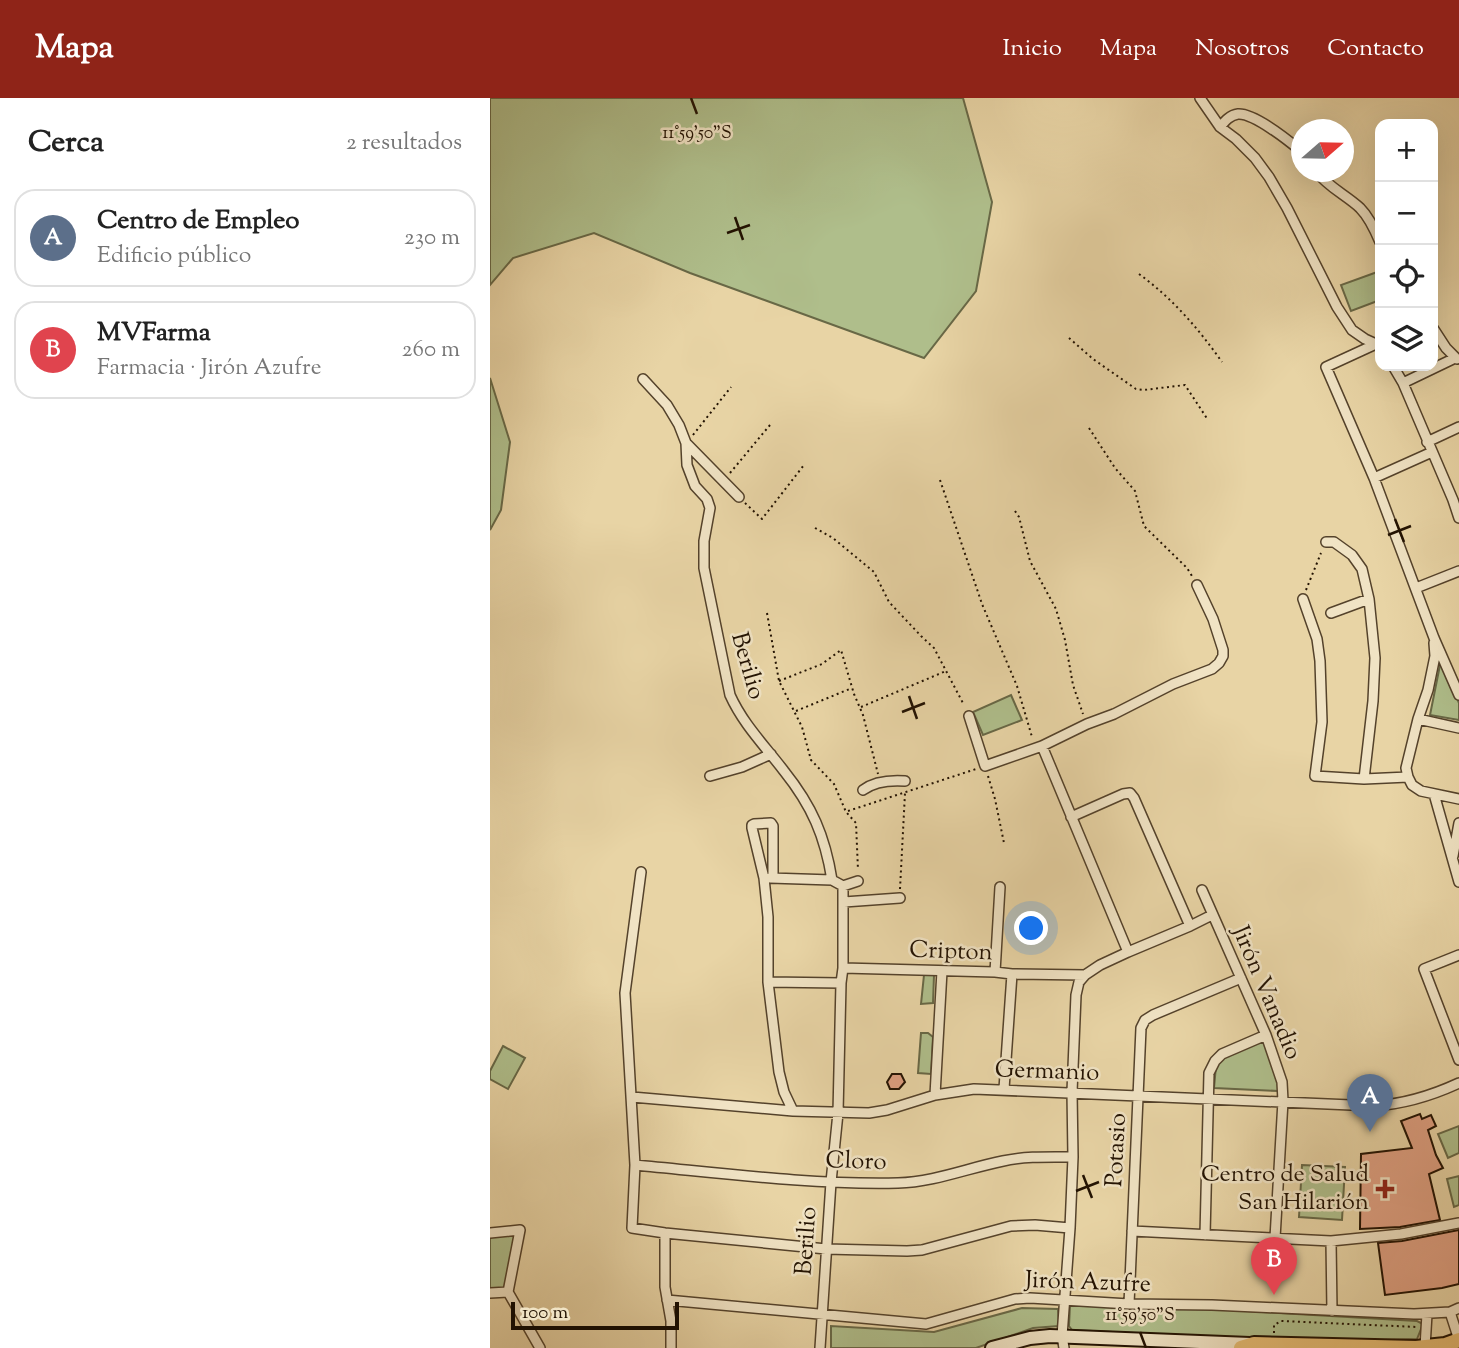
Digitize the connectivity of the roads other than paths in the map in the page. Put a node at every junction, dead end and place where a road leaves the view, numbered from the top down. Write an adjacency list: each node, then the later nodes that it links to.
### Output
1 (1200, 98): 2 (street)
2 (1220, 127): 3 (street); 7 (street)
3 (1291, 144)
4 (1325, 182): 5 (street)
5 (1375, 231)
6 (1438, 336): 9 (street)
7 (1375, 344)
8 (1375, 347): 17 (street)
9 (1457, 359): 12 (street)
10 (1396, 371): 12 (street)
11 (643, 379): 15 (street)
12 (1403, 383): 14 (street)
13 (1459, 427): 14 (street)
14 (1427, 442): 16 (street)
15 (686, 443): 18 (street); 34 (street, Berilio)
16 (1432, 452): 17 (street); 19 (street)
17 (1374, 478): 24 (street)
18 (740, 497)
19 (1456, 498): 20 (street)
20 (1459, 518)
21 (1326, 542): 26 (street)
22 (1459, 571): 24 (street)
23 (1198, 584): 33 (street)
24 (1416, 588): 28 (street)
25 (1303, 599): 37 (street)
26 (1369, 599): 27 (street); 37 (street)
27 (1331, 614)
28 (1434, 638): 29 (street); 31 (street)
29 (1459, 695)
30 (969, 716): 33 (street)
31 (1418, 719): 32 (street); 36 (street)
32 (1459, 728)
33 (1039, 747): 42 (street)
34 (771, 754): 35 (street); 47 (street, Berilio)
35 (710, 776)
36 (1408, 776): 37 (street); 40 (street)
37 (1364, 779)
38 (905, 782): 39 (street)
39 (863, 790)
40 (1434, 794): 41 (street); 44 (street)
41 (1459, 799)
42 (1071, 817): 56 (street); 57 (street)
43 (1459, 823): 44 (street)
44 (1453, 858): 49 (street)
45 (640, 872): 74 (street)
46 (769, 878): 46 (street); 47 (street); 65 (street)
47 (832, 880): 50 (street)
48 (858, 881): 50 (street)
49 (1459, 882)
50 (844, 886): 54 (street, Berilio)
51 (1000, 887): 61 (street)
52 (1202, 890): 55 (street, Jirón Vanadio)
53 (900, 898): 54 (street)
54 (844, 902): 59 (street, Berilio)
55 (1212, 915): 56 (street); 64 (street, Jirón Vanadio)
56 (1190, 926): 57 (street)
57 (1128, 952): 63 (street)
58 (1459, 955): 68 (street)
59 (844, 968): 60 (street, Cripton); 66 (street, Berilio)
60 (942, 971): 61 (street, Cripton); 72 (street)
61 (995, 972): 62 (street, Cripton)
62 (1012, 974): 63 (street, Cripton); 70 (street)
63 (1085, 975): 71 (street)
64 (1241, 978): 67 (street, Jirón Vanadio); 73 (street, Potasio)
65 (768, 982): 66 (street); 77 (street)
66 (841, 983): 78 (street, Berilio)
67 (1266, 1035): 75 (street); 76 (street, Jirón Vanadio)
68 (1459, 1060)
69 (1459, 1083): 76 (street, Germanio)
70 (1004, 1089): 71 (street, Germanio); 72 (street, Germanio)
71 (1072, 1092): 73 (street, Germanio); 79 (street)
72 (935, 1095): 78 (street, Germanio)
73 (1139, 1095): 75 (street, Germanio); 84 (street, Potasio)
74 (632, 1097): 77 (street, Germanio); 80 (street)
75 (1208, 1098): 76 (street, Germanio); 87 (street)
76 (1283, 1101): 88 (street, Jirón Vanadio)
77 (793, 1111): 78 (street, Germanio)
78 (838, 1113): 81 (street, Berilio)
79 (1073, 1157): 81 (street, Cloro); 83 (street)
80 (635, 1165): 81 (street, Cloro); 86 (street)
81 (831, 1182): 90 (street, Berilio)
82 (1459, 1223): 89 (street)
83 (1070, 1228): 90 (street); 94 (street)
84 (1132, 1231): 87 (street); 95 (street, Potasio)
85 (490, 1233): 91 (street)
86 (665, 1233): 90 (street); 93 (street)
87 (1205, 1235): 88 (street)
88 (1275, 1238): 89 (street)
89 (1331, 1241): 97 (street)
90 (826, 1249): 99 (street, Berilio)
91 (508, 1292): 92 (street); 103 (street)
92 (490, 1293)
93 (667, 1300): 99 (street, Jirón Azufre); 104 (street)
94 (1065, 1300): 95 (street, Jirón Azufre); 99 (street, Jirón Azufre); 101 (street)
95 (1129, 1304): 97 (street, Jirón Azufre)
96 (1454, 1310): 98 (street, Jirón Azufre); 100 (street)
97 (1332, 1311): 98 (street, Jirón Azufre)
98 (1427, 1314): 107 (street)
99 (821, 1315): 105 (street, Berilio)
100 (1459, 1340): 107 (main road)
101 (1063, 1342): 102 (street); 106 (street)
102 (1251, 1347): 107 (main road)
103 (540, 1348)
104 (671, 1348)
105 (820, 1348)
106 (992, 1348)
107 (1425, 1348)

